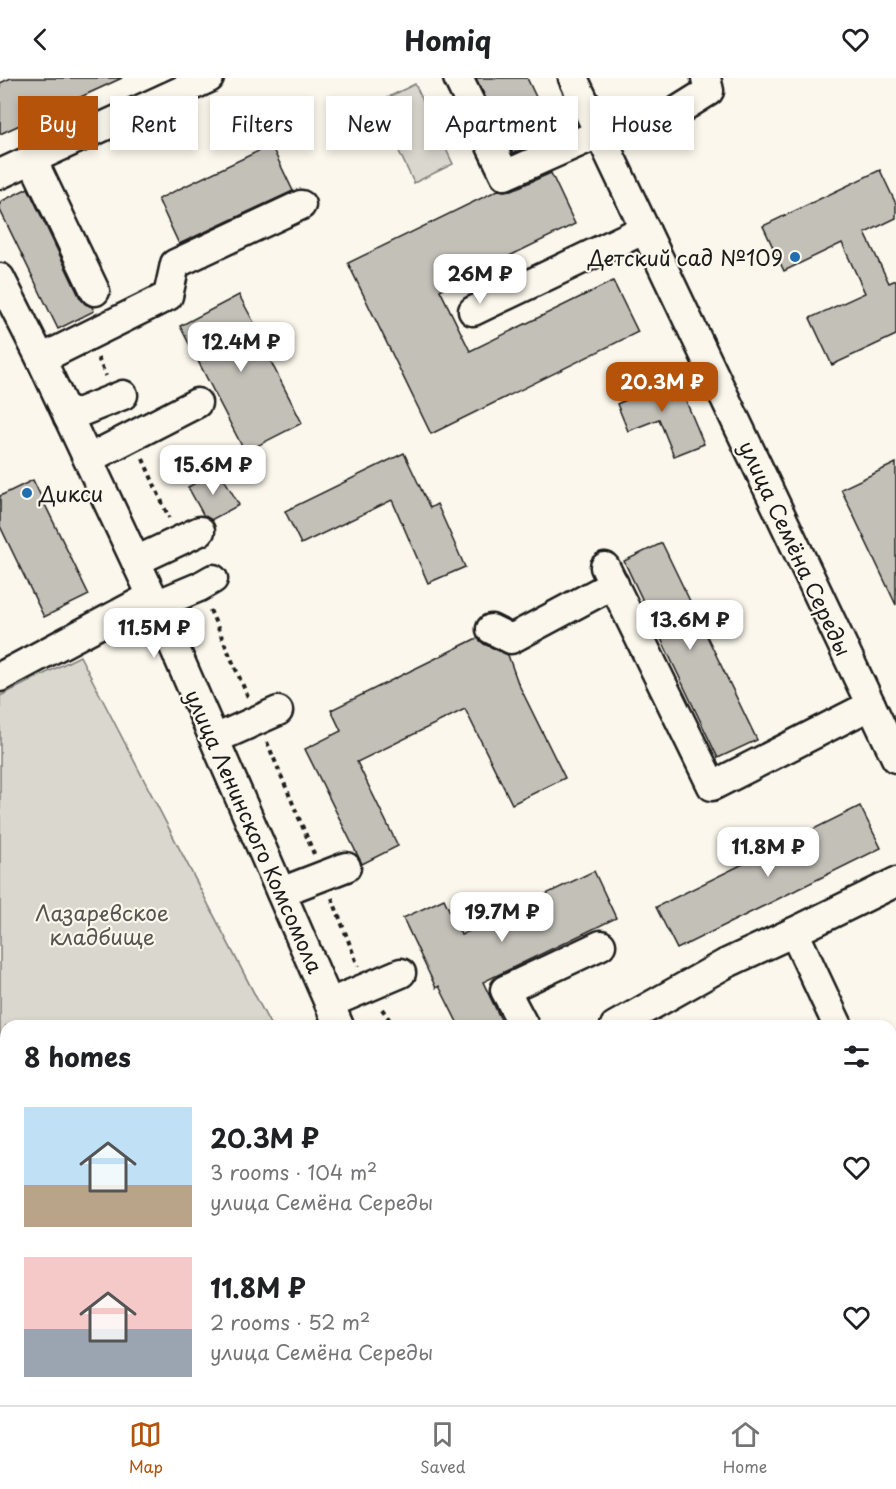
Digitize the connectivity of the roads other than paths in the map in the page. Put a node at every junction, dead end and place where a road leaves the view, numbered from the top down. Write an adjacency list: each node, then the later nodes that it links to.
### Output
1 (209, 78): 9 (street)
2 (458, 78): 7 (street)
3 (573, 78): 6 (street, улица Семёна Середы)
4 (706, 78): 5 (street)
5 (694, 100)
6 (590, 113)
7 (590, 137)
8 (608, 150): 12 (street, улица Семёна Середы)
9 (32, 159): 10 (street); 14 (street)
10 (0, 174)
11 (301, 205): 16 (street)
12 (645, 229): 15 (street); 27 (street, улица Семёна Середы)
13 (0, 278): 16 (street, улица Ленинского Комсомола)
14 (95, 291)
15 (472, 311)
16 (41, 359): 19 (street, улица Ленинского Комсомола)
17 (119, 396): 19 (street)
18 (197, 403): 20 (street)
19 (68, 417): 20 (street, улица Ленинского Комсомола)
20 (88, 459): 22 (street, улица Ленинского Комсомола)
21 (189, 536): 22 (street)
22 (136, 561): 24 (street, улица Ленинского Комсомола)
23 (206, 583): 24 (street)
24 (154, 601): 26 (street); 29 (street, улица Ленинского Комсомола)
25 (491, 629): 27 (street)
26 (0, 677)
27 (871, 705): 30 (street, улица Семёна Середы)
28 (268, 715): 29 (street)
29 (215, 739): 33 (street, улица Ленинского Комсомола)
30 (896, 758)
31 (335, 872): 33 (street)
32 (896, 882): 34 (street)
33 (281, 892): 37 (street, улица Ленинского Комсомола)
34 (794, 932): 39 (street); 40 (street)
35 (601, 945): 38 (street)
36 (401, 973): 37 (street)
37 (334, 1015)
38 (521, 1020)
39 (624, 1020)
40 (835, 1020)

